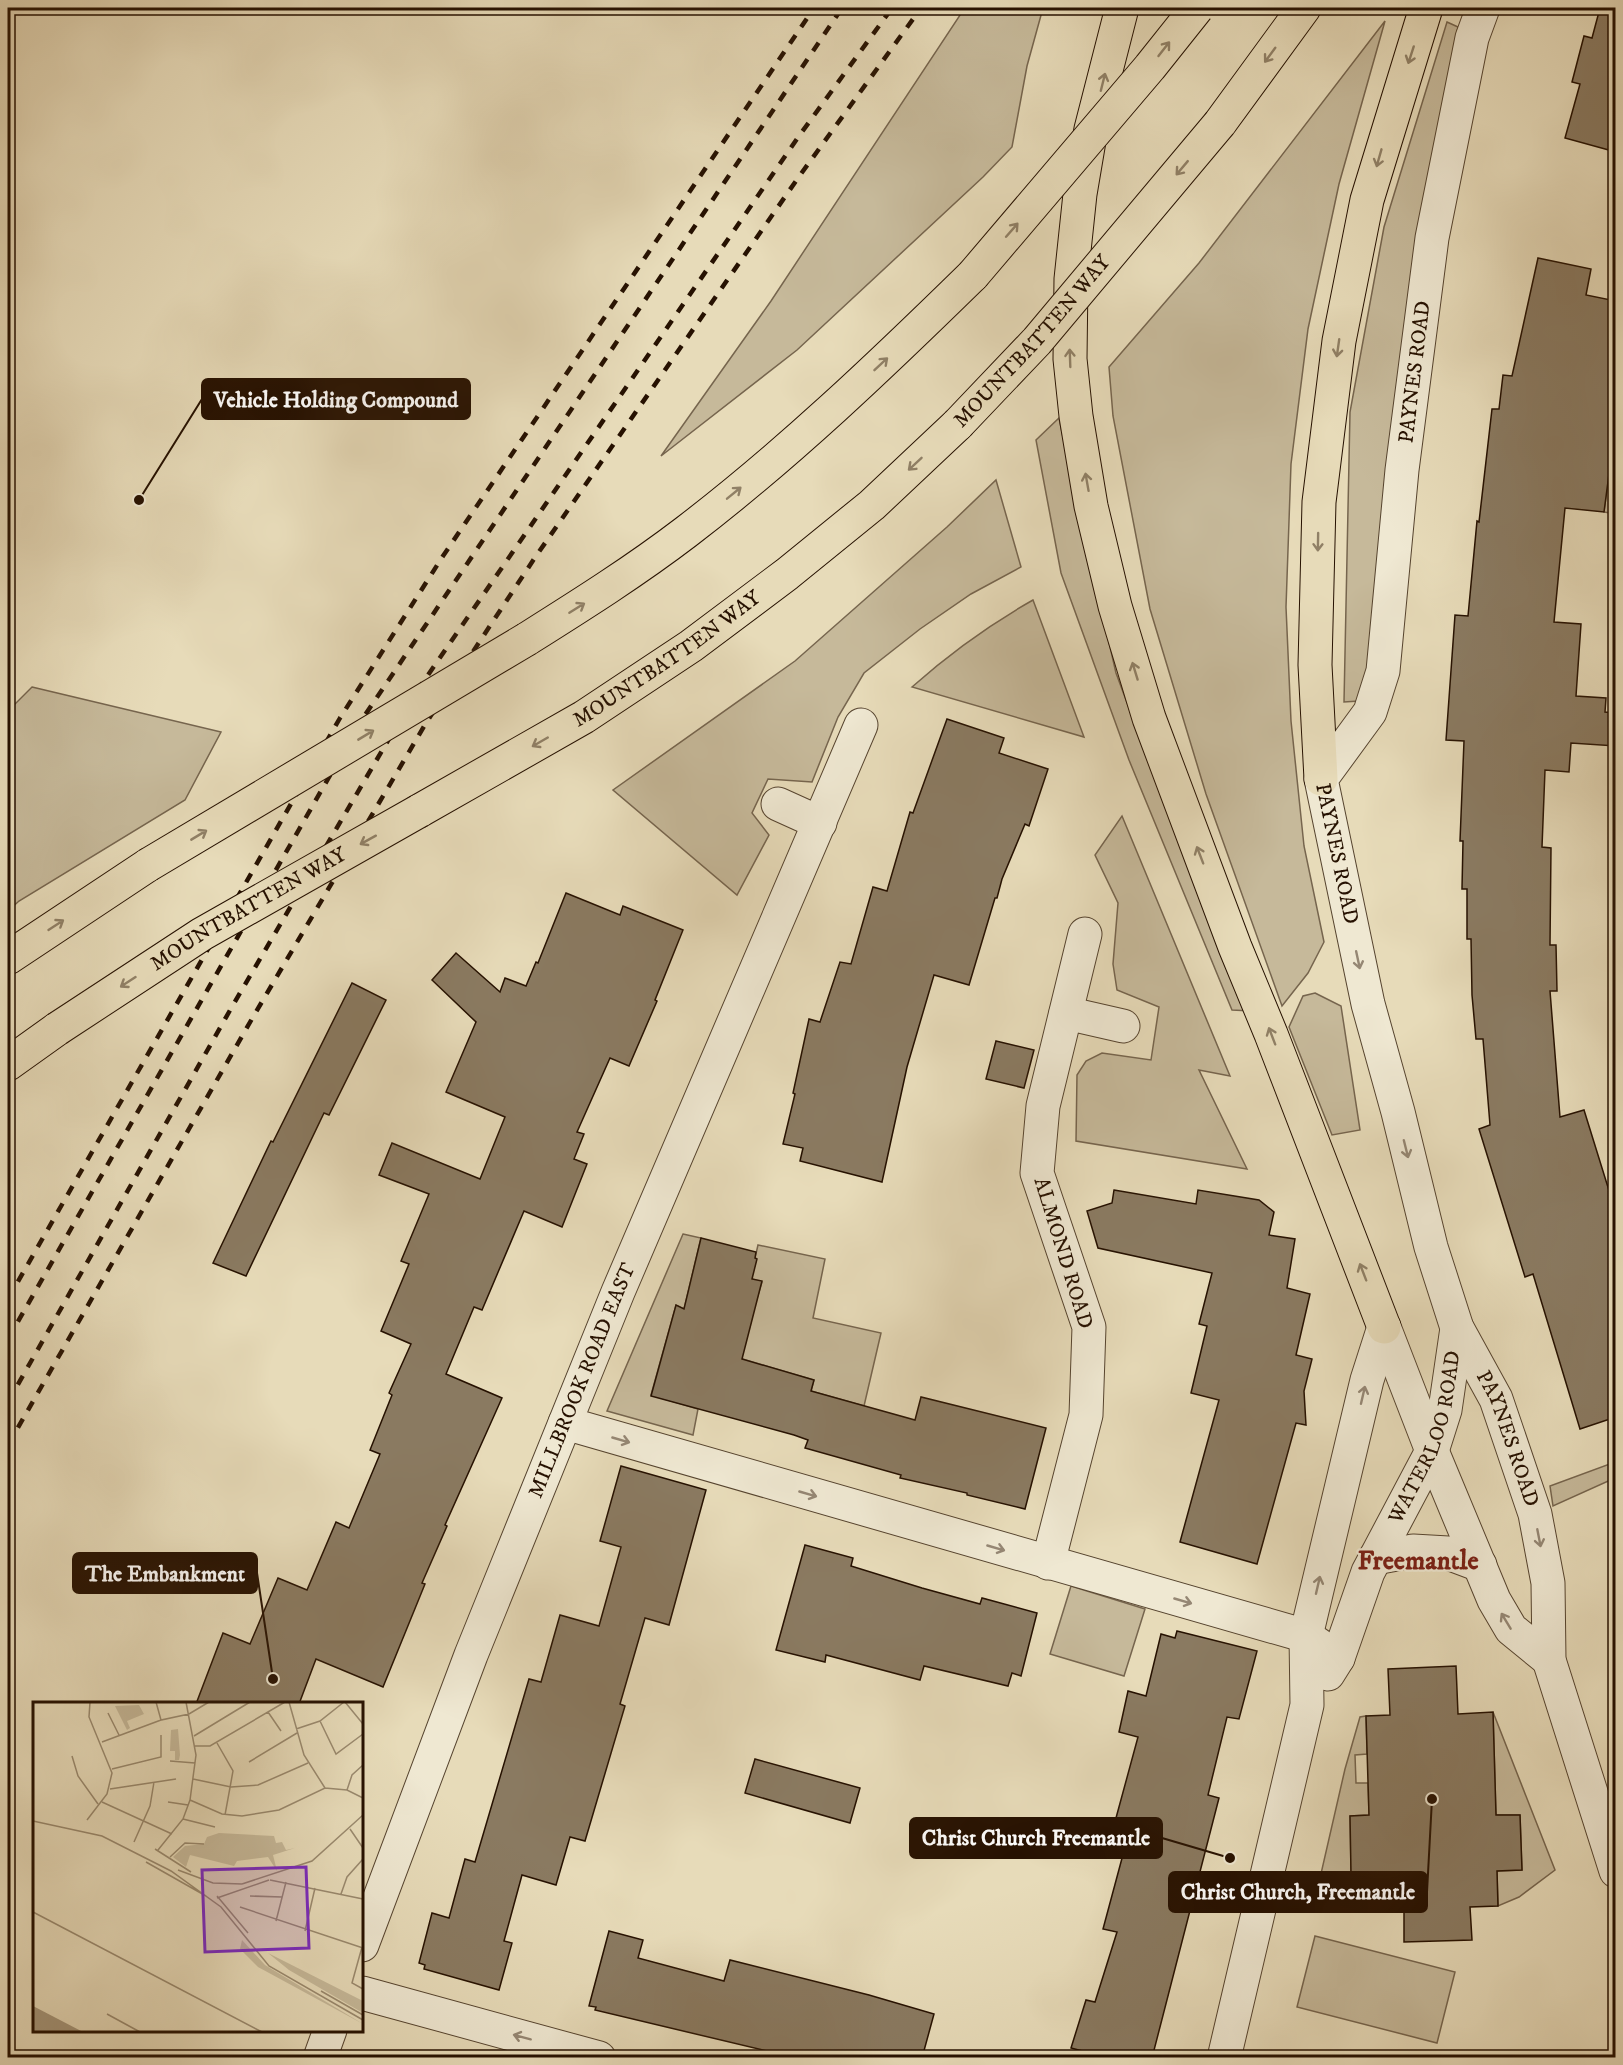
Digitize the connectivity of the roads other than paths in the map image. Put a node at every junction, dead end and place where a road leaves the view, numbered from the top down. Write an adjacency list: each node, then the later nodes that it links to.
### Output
1 (1122, 8): 15 (highway, one-way to 1)
2 (1197, 8): 11 (highway, one-way to 2, bridge)
3 (1304, 8): 14 (highway, MOUNTBATTEN WAY, one-way to 14, bridge)
4 (1426, 8): 7 (highway, one-way to 7)
5 (1483, 8): 7 (street, PAYNES ROAD)
6 (861, 725): 9 (street, MILLBROOK ROAD EAST)
7 (1321, 779): 16 (street, PAYNES ROAD, one-way to 16)
8 (778, 804): 9 (street)
9 (820, 823): 17 (street, MILLBROOK ROAD EAST)
10 (1085, 934): 12 (street, ALMOND ROAD)
11 (8, 958)
12 (1066, 1013): 13 (street); 20 (street, ALMOND ROAD)
13 (1123, 1026)
14 (8, 1064)
15 (1384, 1327): 18 (street); 22 (street, WATERLOO ROAD, one-way to 15)
16 (1457, 1328): 18 (street, WATERLOO ROAD); 24 (street, PAYNES ROAD, one-way to 24)
17 (565, 1423): 20 (street, one-way to 20); 27 (street, MILLBROOK ROAD EAST)
18 (1432, 1451): 19 (street, WATERLOO ROAD); 21 (street)
19 (1375, 1558): 21 (street); 23 (street, WATERLOO ROAD)
20 (1048, 1563): 22 (street, one-way to 22)
21 (1480, 1565): 24 (street, one-way to 21)
22 (1306, 1636): 23 (street); 25 (street, WATERLOO ROAD)
23 (1338, 1658): 25 (street, WATERLOO ROAD)
24 (1549, 1660): 26 (street, PAYNES ROAD)
25 (1307, 1705): 32 (street, WATERLOO ROAD)
26 (1616, 1871)
27 (363, 1942)
28 (363, 1993): 31 (street, one-way to 28)
29 (330, 2032): 30 (street)
30 (320, 2058)
31 (598, 2058)
32 (1224, 2058)

